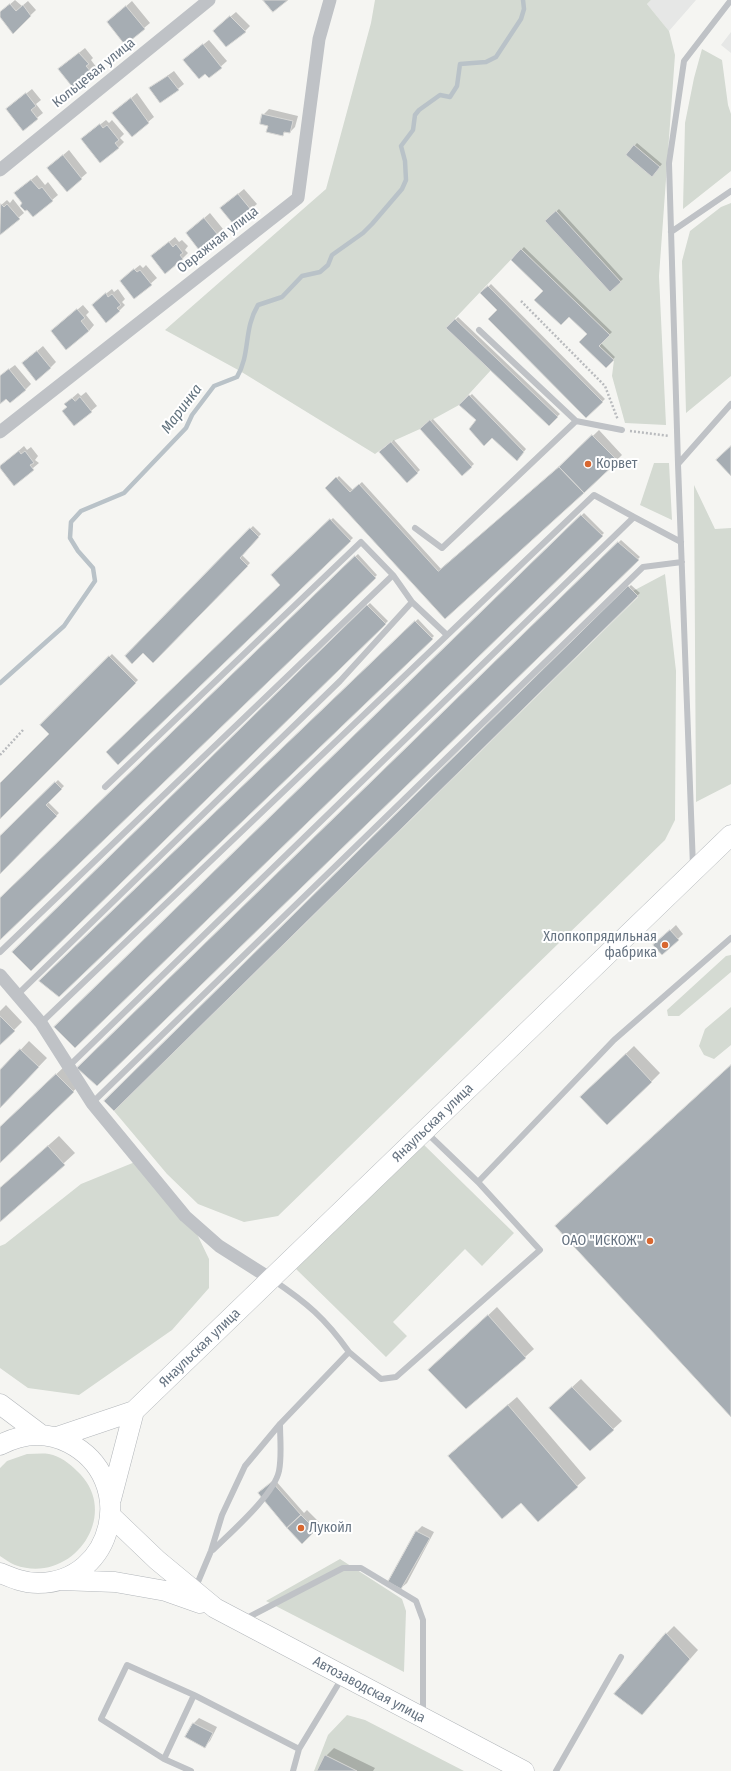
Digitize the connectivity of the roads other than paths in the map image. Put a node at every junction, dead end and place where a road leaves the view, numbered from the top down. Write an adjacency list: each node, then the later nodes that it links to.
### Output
1 (209, 0): 4 (street, Кольцевая улица)
2 (330, 0): 11 (street, Овражная улица)
3 (731, 0): 6 (lane)
4 (0, 170)
5 (731, 191): 6 (lane)
6 (671, 232): 12 (lane)
7 (479, 330): 9 (lane)
8 (731, 404): 12 (lane)
9 (576, 421): 10 (lane); 14 (lane)
10 (622, 430)
11 (0, 432)
12 (678, 464): 15 (lane)
13 (634, 517): 15 (lane); 19 (lane); 28 (lane)
14 (415, 528)
15 (680, 542): 16 (lane)
16 (682, 562): 22 (lane); 29 (lane)
17 (393, 575): 18 (lane); 20 (lane); 24 (lane)
18 (412, 602): 19 (lane); 26 (lane)
19 (447, 635): 27 (lane)
20 (106, 787)
21 (731, 835): 22 (main road, Янаульская улица)
22 (693, 870): 30 (main road, Янаульская улица)
23 (731, 938): 31 (lane)
24 (0, 952)
25 (0, 975): 26 (street)
26 (17, 994): 27 (street)
27 (41, 1024): 28 (street)
28 (68, 1067): 29 (street)
29 (92, 1103): 32 (street)
30 (425, 1130): 31 (lane); 32 (main road, Янаульская улица)
31 (478, 1182): 33 (lane)
32 (272, 1279): 33 (lane); 35 (main road, Янаульская улица)
33 (349, 1352): 36 (lane)
34 (0, 1404): 37 (main road)
35 (134, 1411): 37 (main road); 39 (main road)
36 (280, 1424): 40 (lane); 40 (lane)
37 (49, 1436): 38 (main road); 39 (main road)
38 (0, 1445)
39 (111, 1507): 42 (main road); 43 (main road)
40 (211, 1551): 43 (lane)
41 (0, 1573): 42 (main road)
42 (59, 1580): 44 (main road)
43 (194, 1592): 44 (main road)
44 (215, 1608): 45 (main road, Автозаводская улица)
45 (240, 1622): 47 (main road, Автозаводская улица); 49 (lane)
46 (621, 1657): 55 (lane)
47 (343, 1677): 49 (main road, Автозаводская улица); 50 (lane)
48 (194, 1695): 50 (lane); 51 (lane); 51 (lane)
49 (423, 1718): 54 (main road, Автозаводская улица)
50 (300, 1749): 53 (lane)
51 (164, 1759): 52 (lane)
52 (191, 1771)
53 (293, 1771)
54 (524, 1771)
55 (556, 1771)

